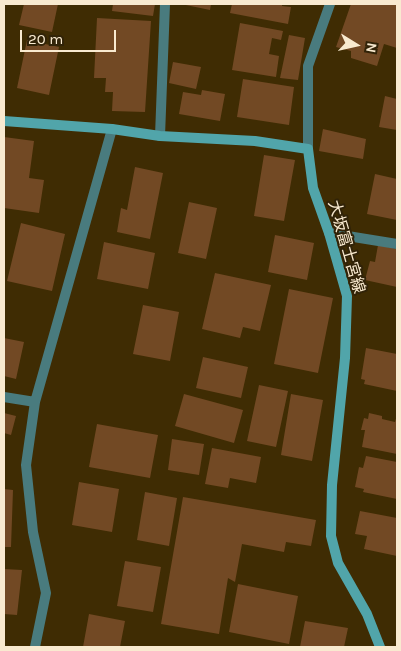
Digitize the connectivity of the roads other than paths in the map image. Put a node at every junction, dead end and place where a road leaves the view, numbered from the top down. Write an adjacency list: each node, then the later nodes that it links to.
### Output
1 (165, 4): 5 (street)
2 (330, 4): 6 (street)
3 (4, 121): 4 (main road)
4 (112, 129): 5 (main road); 10 (street)
5 (160, 136): 6 (main road)
6 (308, 149): 7 (main road, 大坂富士宮線)
7 (328, 233): 8 (street); 12 (main road, 大坂富士宮線)
8 (397, 244)
9 (4, 397): 10 (street)
10 (35, 402): 11 (street)
11 (35, 647)
12 (380, 647)

